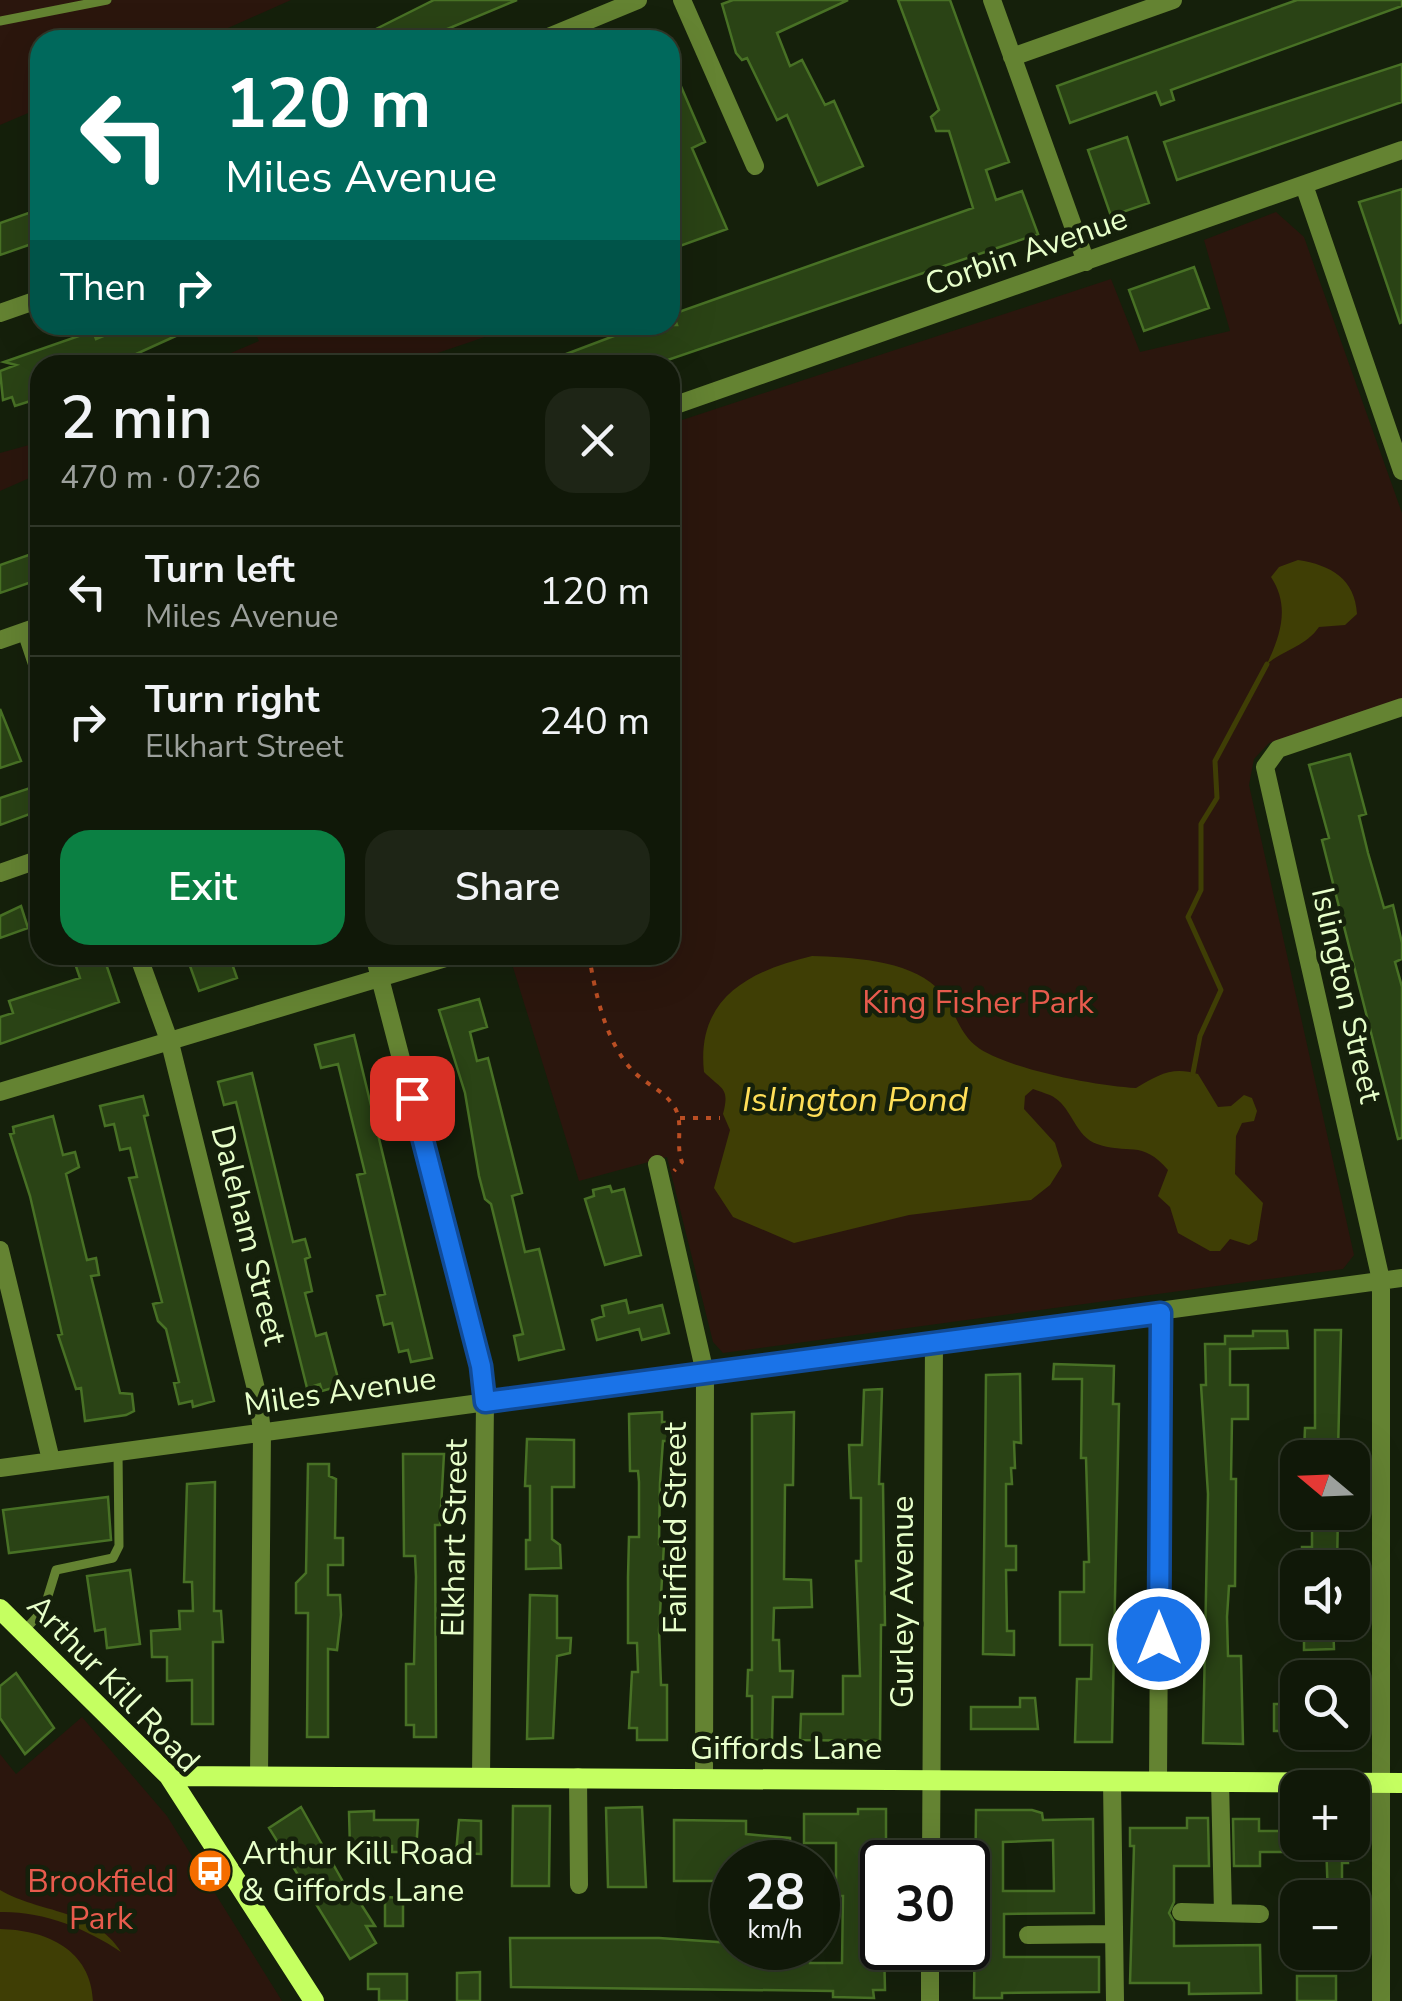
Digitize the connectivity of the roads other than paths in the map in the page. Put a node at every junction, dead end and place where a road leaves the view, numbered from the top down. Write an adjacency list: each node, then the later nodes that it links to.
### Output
1 (107, 0): 6 (lane)
2 (638, 0): 7 (street)
3 (682, 0): 10 (street)
4 (992, 0): 8 (street)
5 (1173, 0): 8 (street)
6 (0, 21)
7 (565, 30)
8 (1012, 57): 12 (street)
9 (1402, 150): 11 (street, Corbin Avenue)
10 (754, 166)
11 (1304, 185): 12 (street, Corbin Avenue); 16 (street)
12 (1086, 262): 15 (street, Corbin Avenue)
13 (30, 303): 14 (street)
14 (0, 312)
15 (680, 404)
16 (1402, 471)
17 (30, 630): 18 (street)
18 (0, 640)
19 (1402, 707): 31 (street, Islington Street)
20 (30, 862): 21 (street)
21 (0, 873)
22 (142, 965): 26 (street, Daleham Street)
23 (377, 965): 25 (street, Elkhart Street)
24 (424, 965): 25 (street)
25 (382, 978): 26 (street); 35 (street, Elkhart Street)
26 (170, 1043): 27 (street); 36 (street, Daleham Street)
27 (0, 1092)
28 (658, 1169): 34 (street, Fairfield Street)
29 (0, 1250): 38 (street)
30 (1402, 1278): 31 (street, Miles Avenue)
31 (1381, 1280): 32 (street, Miles Avenue); 51 (street, Islington Street)
32 (1161, 1313): 33 (street, Miles Avenue); 49 (street)
33 (934, 1341): 34 (street, Miles Avenue); 47 (street, Gurley Avenue)
34 (705, 1372): 35 (street, Miles Avenue); 46 (street, Fairfield Street)
35 (485, 1402): 36 (street, Miles Avenue); 44 (street, Elkhart Street)
36 (262, 1432): 37 (street, Miles Avenue); 43 (street, Daleham Street)
37 (118, 1452): 38 (street, Miles Avenue); 41 (lane)
38 (51, 1460): 39 (street, Miles Avenue)
39 (0, 1468)
40 (0, 1609): 41 (street, Arthur Kill Road)
41 (24, 1632): 42 (street, Arthur Kill Road)
42 (169, 1776): 43 (street, Giffords Lane); 61 (street, Arthur Kill Road)
43 (259, 1776): 44 (street, Giffords Lane)
44 (481, 1776): 45 (street, Giffords Lane)
45 (578, 1777): 46 (street, Giffords Lane); 54 (street)
46 (704, 1778): 47 (street, Giffords Lane)
47 (931, 1779): 48 (street, Giffords Lane); 53 (street, Gurley Avenue)
48 (1112, 1781): 49 (street, Giffords Lane); 58 (street)
49 (1158, 1781): 50 (street, Giffords Lane)
50 (1220, 1781): 51 (street, Giffords Lane); 56 (street)
51 (1380, 1783): 52 (street, Giffords Lane); 64 (street, Islington Street)
52 (1402, 1783)
53 (931, 1840)
54 (579, 1884)
55 (1181, 1912): 56 (street)
56 (1223, 1913): 57 (street)
57 (1260, 1914)
58 (1114, 1934): 59 (street); 63 (street)
59 (1028, 1935)
60 (930, 1970): 62 (street)
61 (314, 2001)
62 (930, 2001)
63 (1116, 2001)
64 (1381, 2001)

